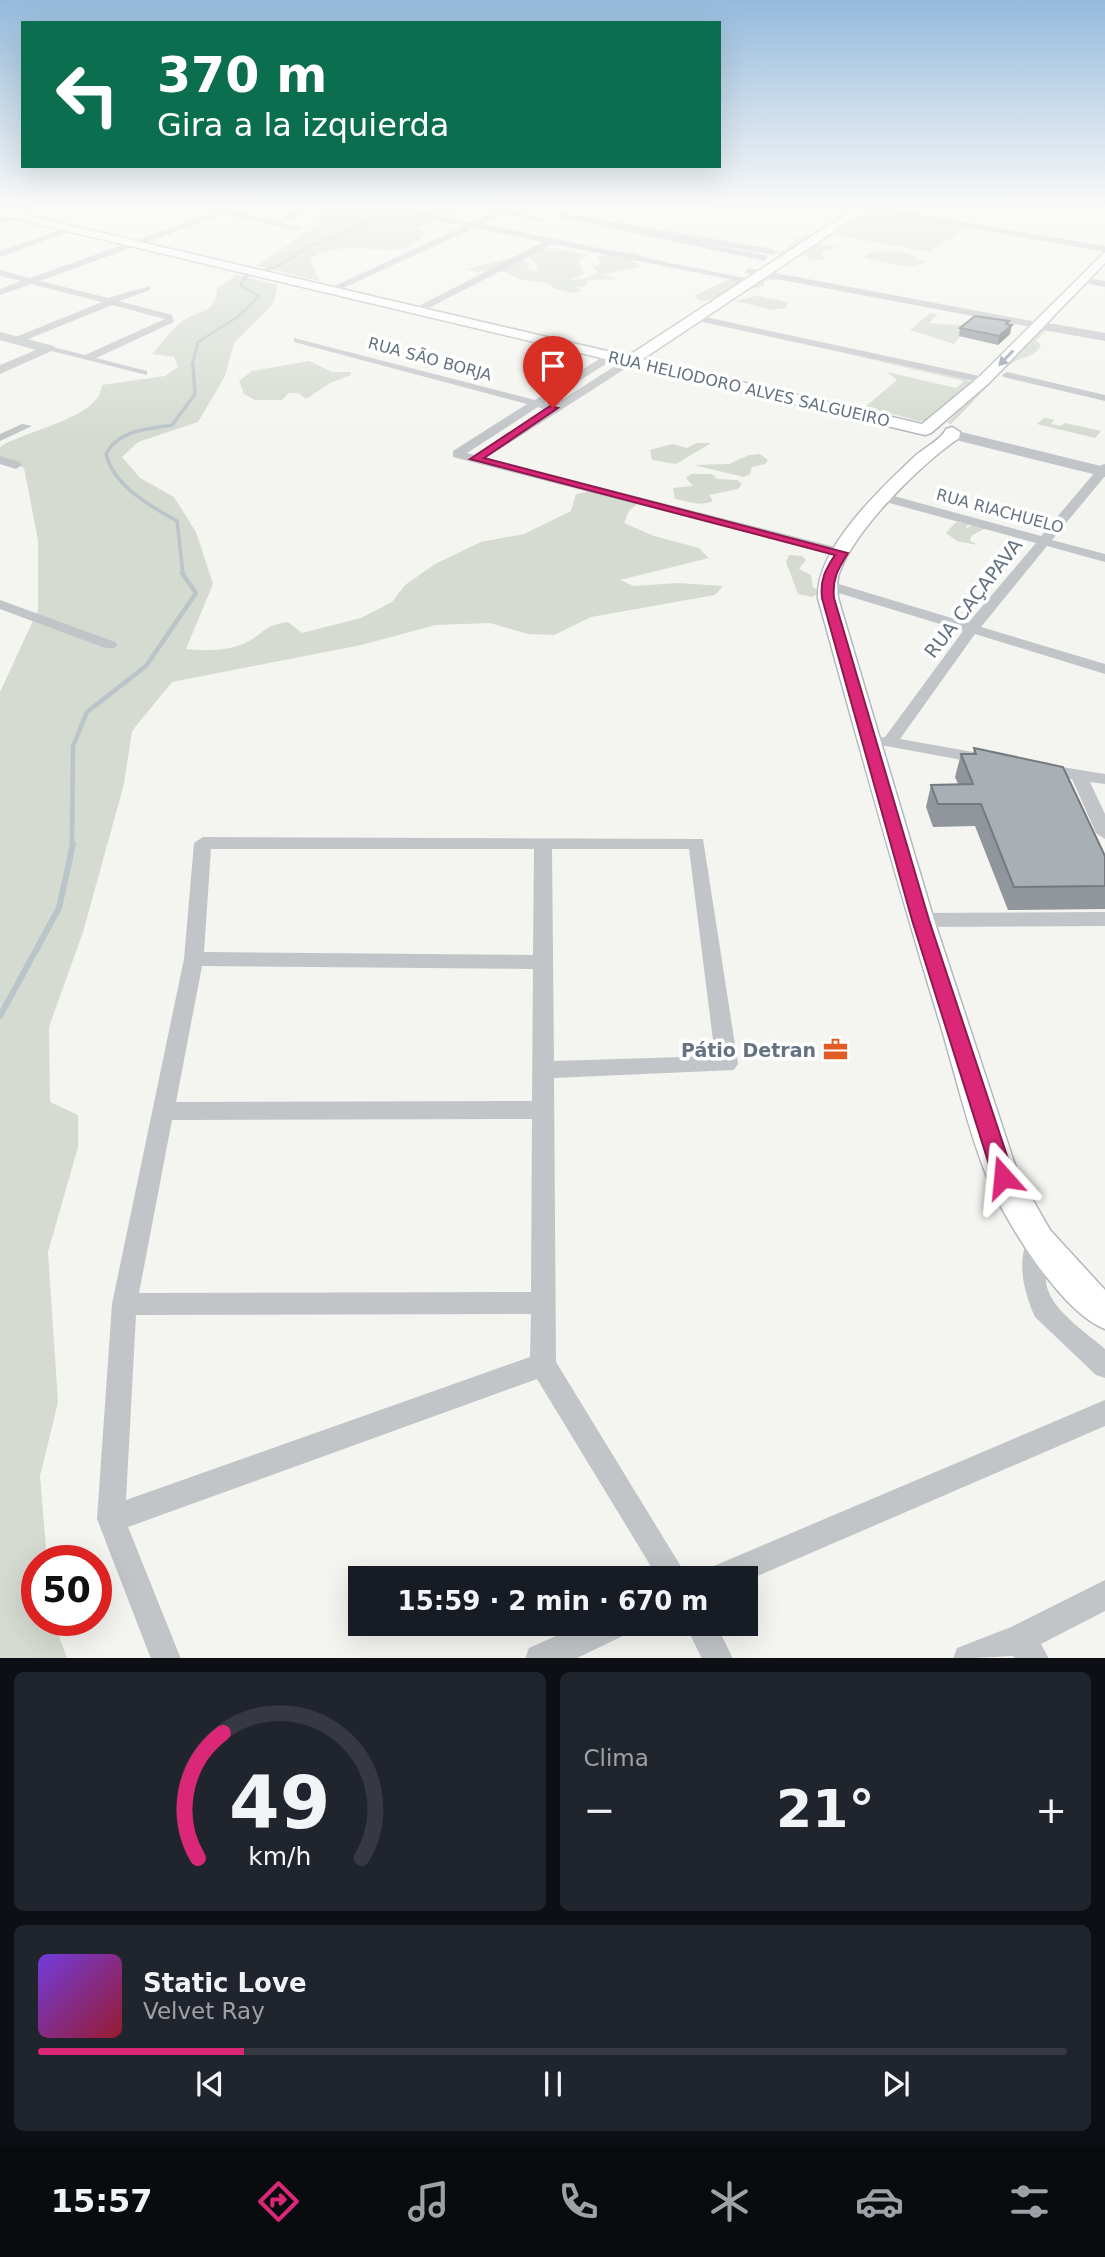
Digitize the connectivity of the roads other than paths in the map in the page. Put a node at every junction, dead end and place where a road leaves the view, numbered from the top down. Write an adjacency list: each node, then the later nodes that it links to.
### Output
1 (30, 281): 15 (street)
2 (33, 281): 12 (street)
3 (52, 281): 12 (street)
4 (288, 281): 14 (main road, RUA HELIODORO ALVES SALGUEIRO)
5 (350, 281): 14 (street)
6 (474, 281): 18 (street)
7 (739, 281): 29 (main road)
8 (742, 281): 19 (main road)
9 (787, 281): 20 (street)
10 (1081, 281): 20 (main road)
11 (1101, 281): 21 (main road)
12 (45, 284): 16 (street); 17 (street)
13 (147, 288): 17 (street)
14 (330, 291): 18 (main road, RUA HELIODORO ALVES SALGUEIRO)
15 (0, 292)
16 (0, 301)
17 (110, 301): 24 (street); 30 (street)
18 (416, 311): 29 (main road, RUA HELIODORO ALVES SALGUEIRO)
19 (696, 318): 31 (main road); 35 (street)
20 (1037, 325): 21 (street); 35 (main road, one-way to 35)
21 (1055, 328): 23 (street); 34 (main road)
22 (0, 335): 24 (street)
23 (1105, 337)
24 (17, 340): 27 (street)
25 (298, 340): 37 (street, RUA SÃO BORJA)
26 (0, 346): 28 (street)
27 (49, 349): 28 (street); 30 (street)
28 (34, 356): 32 (street)
29 (611, 356): 31 (main road, RUA HELIODORO ALVES SALGUEIRO); 37 (street)
30 (87, 358): 33 (street)
31 (630, 361): 38 (street); 41 (main road, RUA HELIODORO ALVES SALGUEIRO)
32 (0, 370)
33 (143, 373)
34 (1007, 375): 36 (street); 40 (main road)
35 (984, 380): 41 (main road)
36 (1105, 398)
37 (537, 404): 38 (street, RUA SÃO BORJA); 43 (street)
38 (553, 408): 43 (street)
39 (26, 426): 42 (street)
40 (957, 428): 41 (main road, RUA HELIODORO ALVES SALGUEIRO); 46 (street); 47 (main road)
41 (927, 431): 47 (main road)
42 (0, 438)
43 (475, 459): 50 (street)
44 (0, 460): 45 (street)
45 (16, 466)
46 (1104, 470): 49 (street, RUA CAÇAPAVA)
47 (901, 480): 48 (main road)
48 (886, 498): 49 (street, RUA RIACHUELO); 50 (main road)
49 (1045, 542): 51 (street, RUA RIACHUELO); 54 (street, RUA CAÇAPAVA)
50 (842, 553): 52 (main road)
51 (1105, 558)
52 (827, 585): 54 (street); 57 (main road)
53 (0, 604): 55 (street)
54 (972, 628): 56 (street); 57 (street, RUA CAÇAPAVA)
55 (110, 645)
56 (1105, 669)
57 (881, 741): 58 (street); 65 (main road)
58 (998, 761)
59 (1025, 766): 60 (street)
60 (1079, 775): 61 (street); 62 (street)
61 (1105, 779)
62 (1105, 833)
63 (543, 843): 66 (street); 67 (street); 68 (street)
64 (1105, 919): 65 (street)
65 (921, 920): 71 (main road)
66 (194, 959): 67 (street); 70 (street)
67 (543, 962): 68 (street)
68 (543, 1070): 69 (street)
69 (543, 1110): 70 (street); 72 (street)
70 (163, 1111): 73 (street)
71 (1038, 1240): 74 (main road); 76 (street)
72 (543, 1303): 73 (street); 75 (street)
73 (124, 1304): 78 (street)
74 (1105, 1312)
75 (543, 1365): 78 (street); 79 (street)
76 (1105, 1366)
77 (1105, 1413): 80 (street)
78 (111, 1519): 85 (street)
79 (667, 1566)
80 (747, 1566)
81 (1105, 1595): 84 (street)
82 (590, 1636): 86 (street)
83 (706, 1636): 87 (street)
84 (1027, 1649): 88 (street)
85 (166, 1658)
86 (540, 1658)
87 (718, 1658)
88 (968, 1658)

